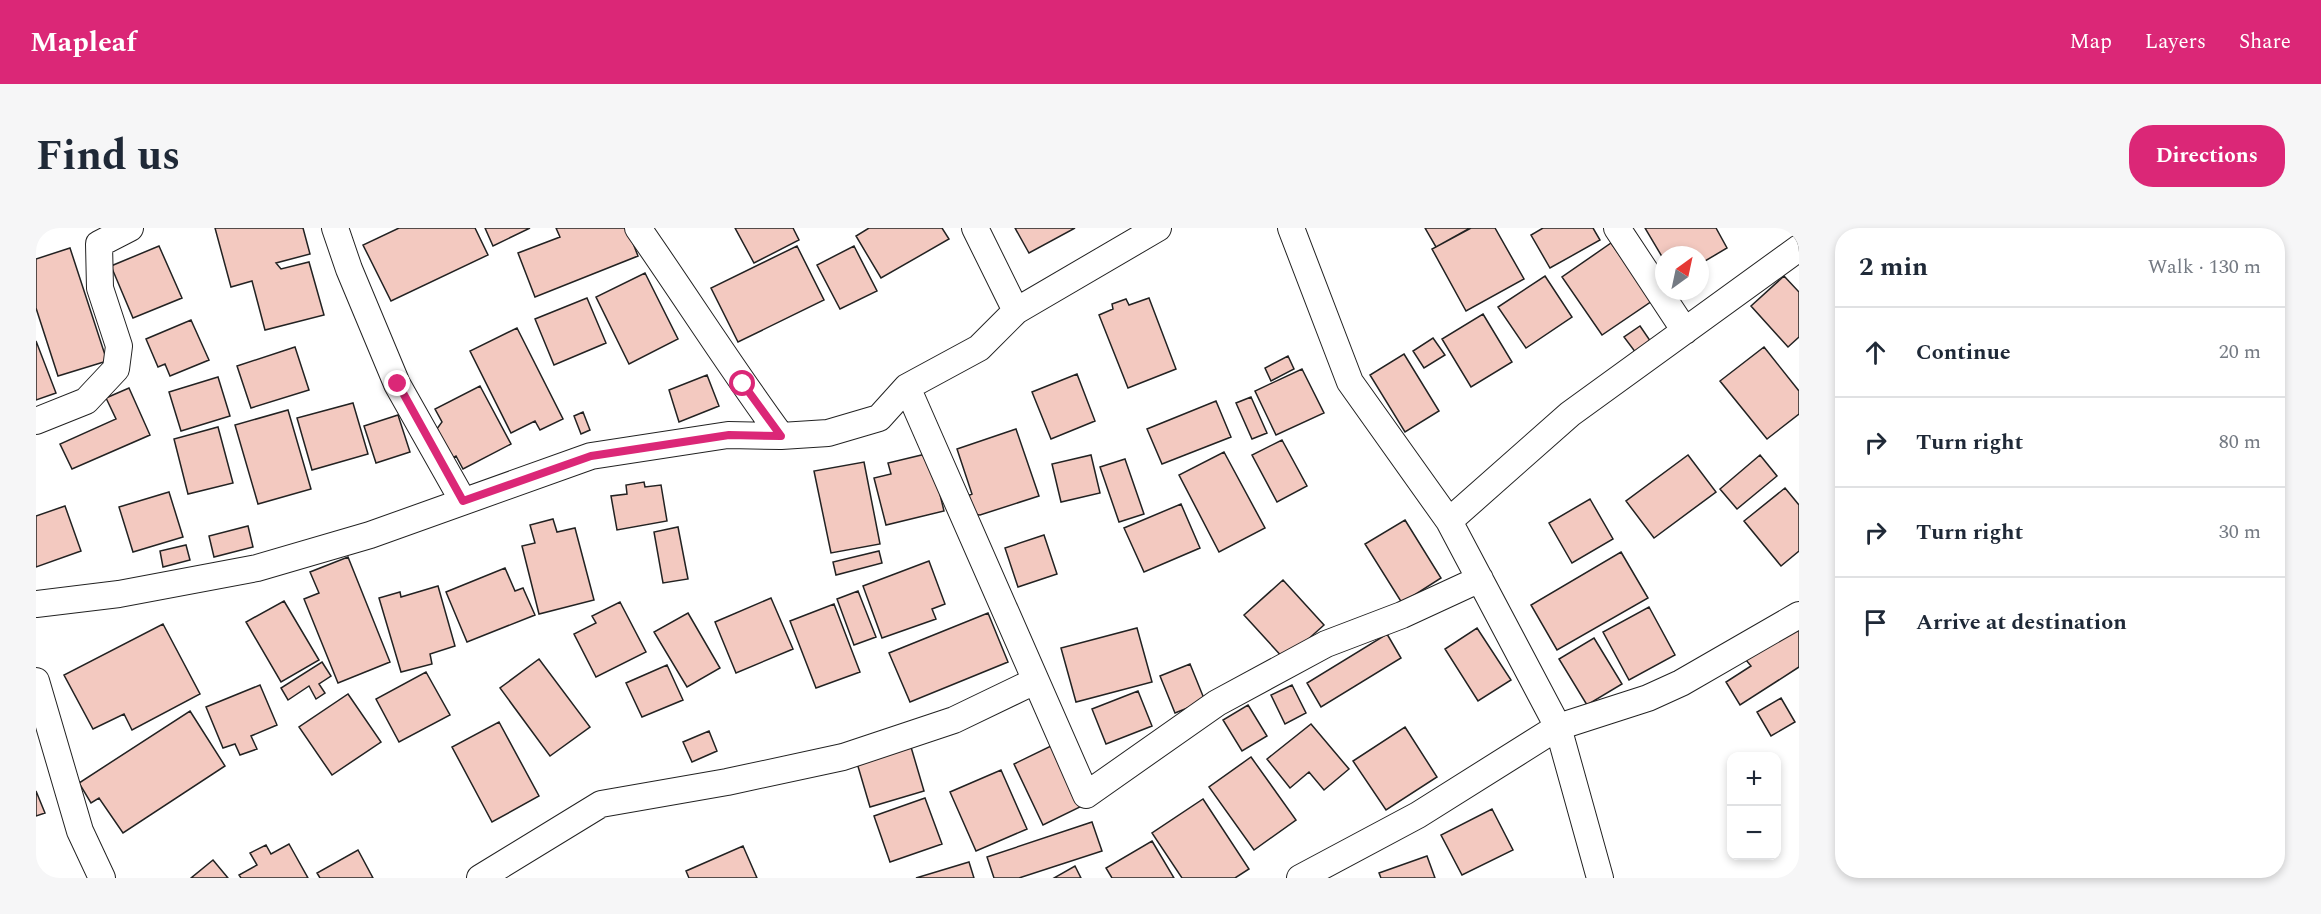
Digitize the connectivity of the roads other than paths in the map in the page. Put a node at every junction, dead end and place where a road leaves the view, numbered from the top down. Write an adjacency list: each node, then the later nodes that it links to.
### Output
1 (130, 228): 12 (street)
2 (335, 228): 14 (street)
3 (638, 228): 13 (street)
4 (975, 228): 9 (street)
5 (1158, 228): 9 (street)
6 (1291, 228): 15 (street)
7 (1617, 228): 10 (street)
8 (1799, 248): 10 (street)
9 (1016, 311): 11 (street)
10 (1685, 331): 15 (street)
11 (907, 387): 13 (street); 20 (street)
12 (36, 421)
13 (781, 436): 14 (street)
14 (463, 501): 17 (street)
15 (1449, 521): 16 (street)
16 (1480, 579): 20 (street); 21 (street)
17 (36, 604)
18 (1799, 615): 21 (street)
19 (36, 681): 22 (street)
20 (1035, 681): 23 (street)
21 (1558, 727): 24 (street); 25 (street)
22 (102, 878)
23 (480, 878)
24 (1300, 878)
25 (1600, 878)

